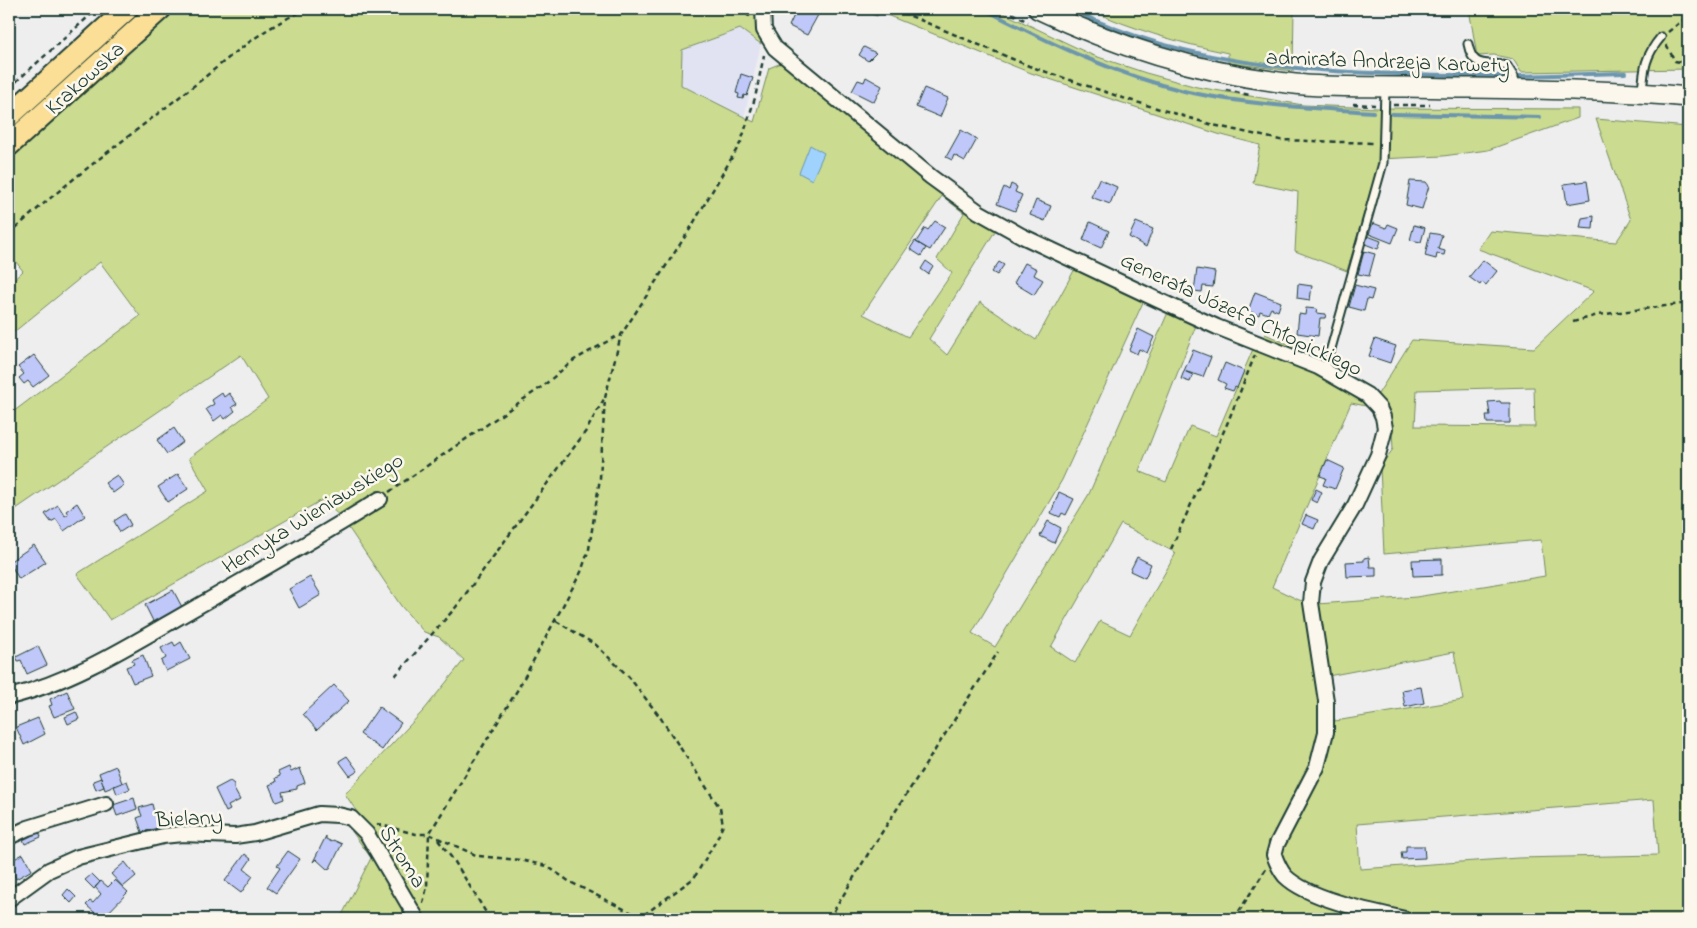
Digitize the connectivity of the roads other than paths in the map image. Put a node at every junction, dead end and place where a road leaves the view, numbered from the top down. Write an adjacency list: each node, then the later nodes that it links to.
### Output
1 (127, 9): 11 (main road, Krakowska)
2 (160, 9): 12 (main road, Krakowska)
3 (1038, 9): 7 (main road, admirała Andrzeja Karwety)
4 (763, 15): 13 (street, Generała Józefa Chłopickiego)
5 (1661, 37): 9 (lane)
6 (1468, 44): 8 (lane)
7 (1385, 87): 8 (main road, admirała Andrzeja Karwety); 13 (lane)
8 (1514, 89): 9 (main road, admirała Andrzeja Karwety)
9 (1642, 93): 10 (main road, admirała Andrzeja Karwety)
10 (1688, 97)
11 (9, 116)
12 (9, 145)
13 (1325, 370): 21 (street, Generała Józefa Chłopickiego)
14 (380, 499): 15 (street, Henryka Wieniawskiego)
15 (9, 697)
16 (106, 804): 18 (street)
17 (352, 818): 19 (street, Bielany); 20 (street, Stroma)
18 (9, 837)
19 (9, 899)
20 (417, 919)
21 (1405, 919)

